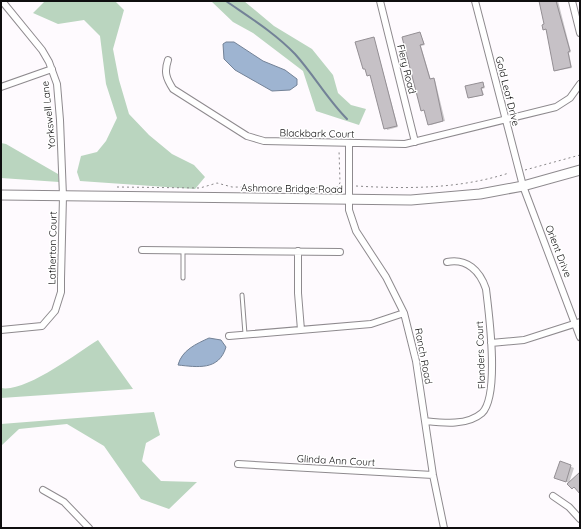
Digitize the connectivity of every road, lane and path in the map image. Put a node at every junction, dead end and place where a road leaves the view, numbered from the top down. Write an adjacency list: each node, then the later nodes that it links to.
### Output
1 (2, 1): 7 (street, Yorkswell Lane)
2 (380, 1): 11 (street, Fiery Road)
3 (475, 1): 10 (street, Gold Leaf Drive)
4 (572, 1): 5 (street)
5 (580, 33)
6 (168, 60): 12 (street, Blackbark Court)
7 (52, 68): 9 (street); 21 (street, Yorkswell Lane)
8 (580, 84): 10 (street, Blackbark Court)
9 (1, 87)
10 (505, 120): 11 (street, Blackbark Court); 18 (street, Gold Leaf Drive)
11 (415, 142): 12 (street, Blackbark Court)
12 (349, 143): 19 (path); 22 (street, Ranch Road)
13 (580, 155): 14 (path)
14 (523, 170)
15 (580, 170): 18 (main road, Ashmore Bridge Road)
16 (509, 173): 17 (path)
17 (355, 186)
18 (522, 186): 22 (main road, Ashmore Bridge Road); 31 (street, Orient Drive)
19 (117, 188)
20 (1, 195): 21 (main road, Ashmore Bridge Road)
21 (63, 196): 22 (main road, Ashmore Bridge Road); 32 (street, Latherton Court)
22 (348, 200): 30 (street, Ranch Road)
23 (142, 250): 24 (street)
24 (183, 250): 25 (street); 28 (lane)
25 (298, 251): 26 (street); 33 (street)
26 (340, 252)
27 (447, 262): 37 (street, Flanders Court)
28 (183, 278)
29 (242, 295): 34 (lane)
30 (404, 313): 33 (street); 38 (street, Ranch Road)
31 (578, 323): 36 (street, Orient Drive); 37 (street)
32 (1, 330)
33 (301, 330): 34 (street)
34 (245, 334): 35 (street)
35 (229, 336)
36 (580, 337)
37 (490, 343): 38 (street, Flanders Court)
38 (425, 421): 40 (street, Ranch Road)
39 (238, 464): 40 (street, Glinda Ann Court)
40 (433, 475): 45 (street, Ranch Road)
41 (43, 490): 44 (street)
42 (553, 496): 43 (street)
43 (580, 519)
44 (89, 528)
45 (444, 528)

